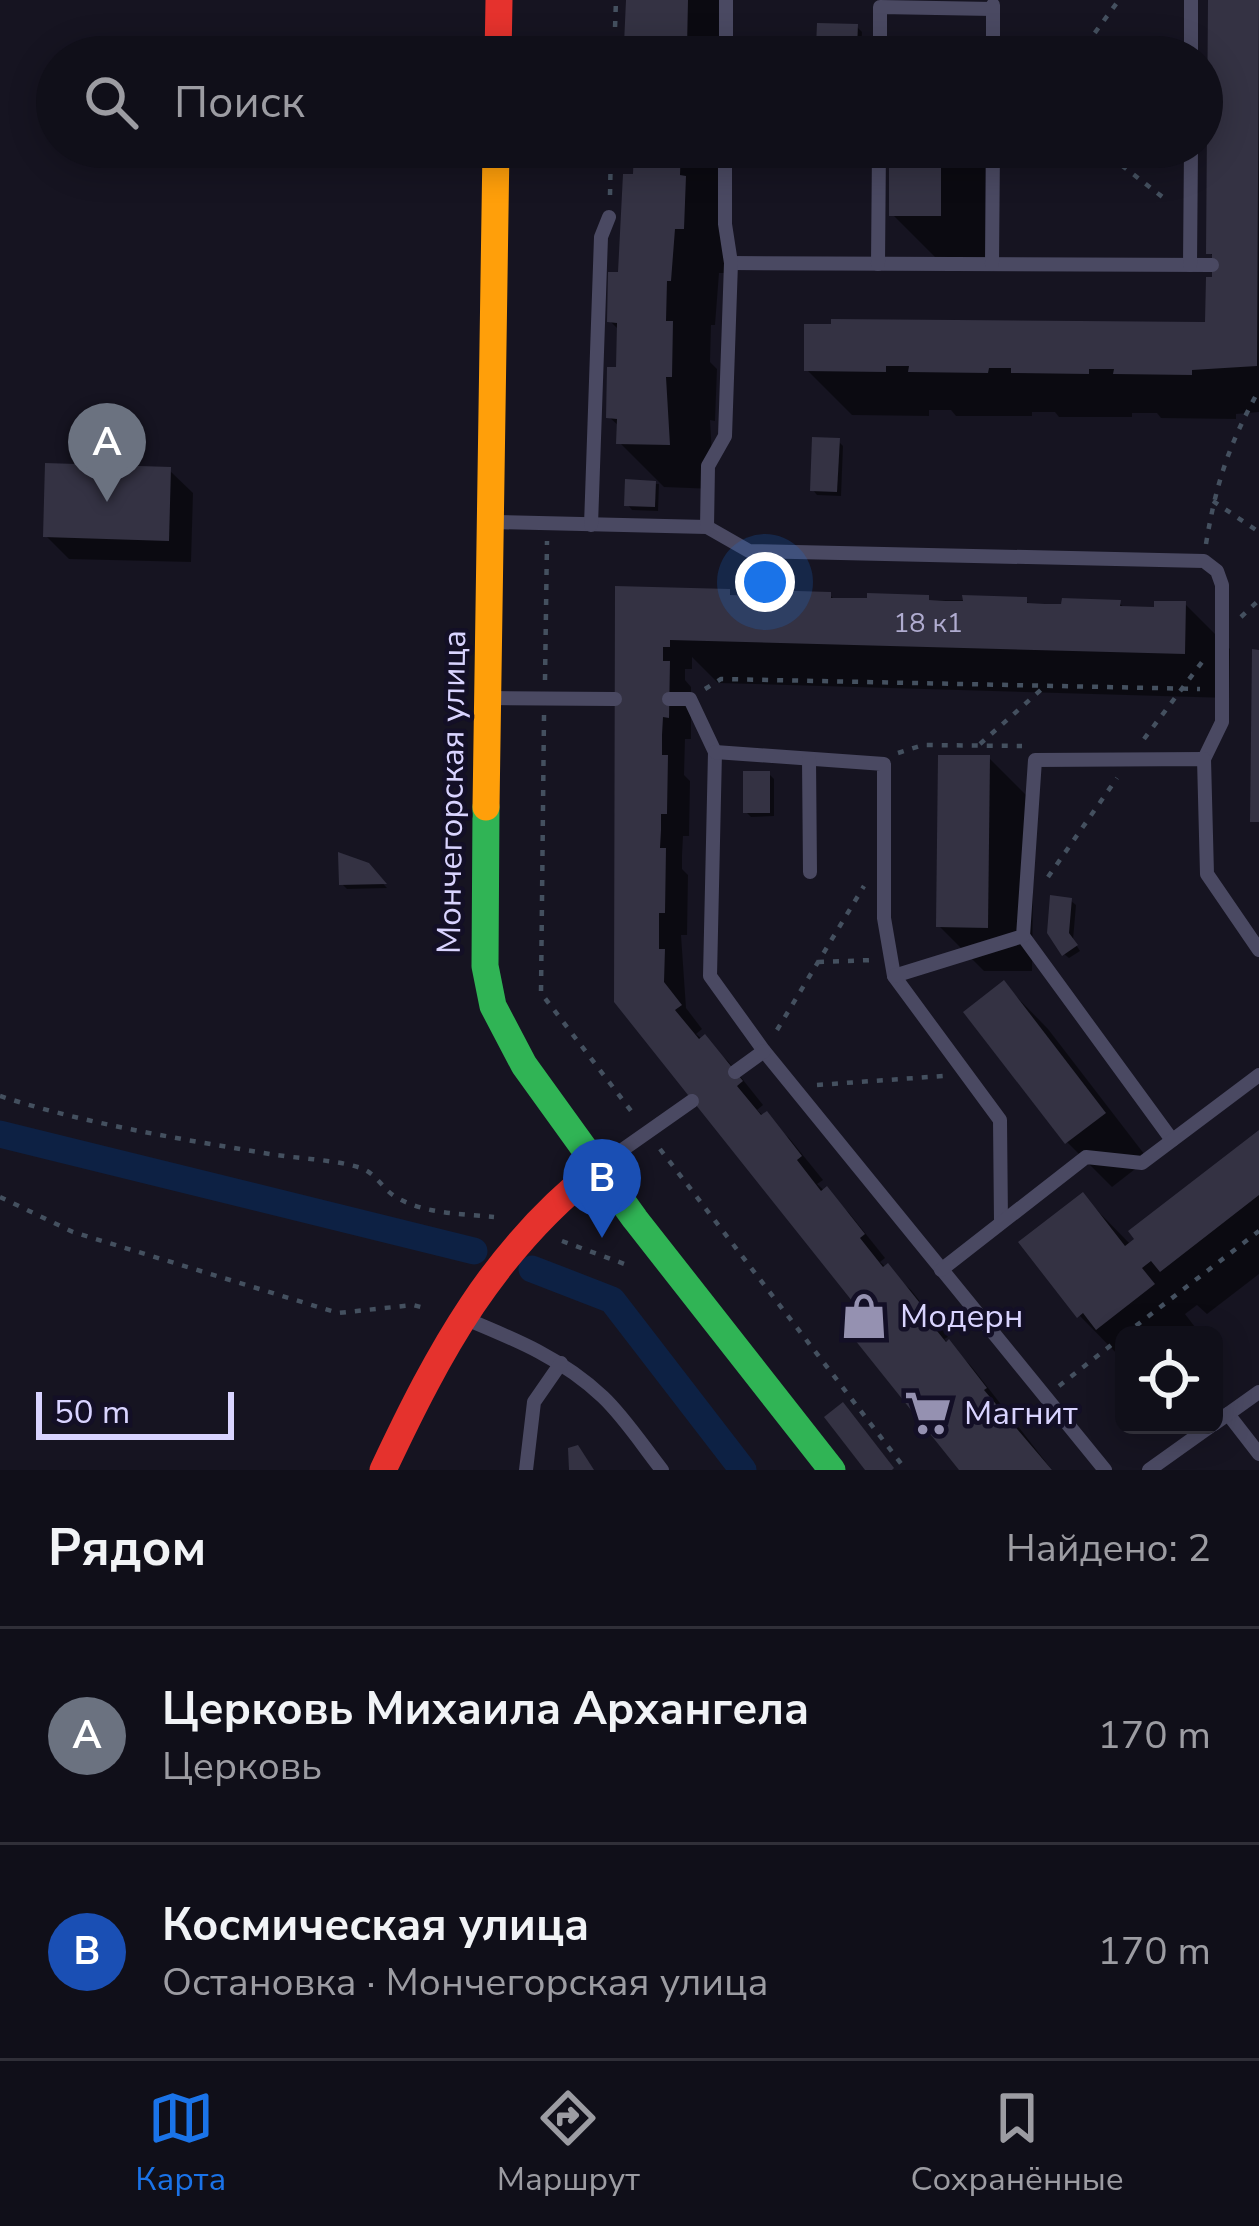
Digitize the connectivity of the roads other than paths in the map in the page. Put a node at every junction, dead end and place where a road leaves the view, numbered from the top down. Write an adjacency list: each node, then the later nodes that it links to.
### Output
1 (499, 0): 5 (street)
2 (726, 0): 6 (lane)
3 (1192, 0): 9 (lane)
4 (993, 5): 7 (lane); 8 (lane)
5 (498, 36)
6 (726, 36)
7 (880, 36)
8 (993, 36)
9 (1191, 36)
10 (496, 168): 21 (street, Мончегорская улица)
11 (725, 168): 16 (lane)
12 (879, 168): 17 (lane)
13 (993, 168): 18 (lane)
14 (1191, 168): 19 (lane)
15 (609, 217): 22 (lane)
16 (731, 263): 17 (lane); 23 (lane)
17 (878, 264): 18 (lane)
18 (992, 264): 19 (lane)
19 (1190, 265): 20 (lane)
20 (1212, 265)
21 (491, 522): 22 (lane); 24 (street, Мончегорская улица)
22 (591, 525): 23 (lane)
23 (707, 527): 29 (lane)
24 (488, 698): 25 (lane); 39 (street, Мончегорская улица)
25 (615, 699)
26 (669, 699): 27 (lane)
27 (715, 752): 28 (lane); 34 (lane)
28 (809, 759): 30 (lane); 33 (lane)
29 (1204, 759): 31 (lane); 32 (lane)
30 (810, 872)
31 (1023, 936): 33 (lane); 38 (lane)
32 (1259, 950)
33 (895, 976): 40 (lane)
34 (764, 1051): 35 (lane); 41 (lane)
35 (735, 1072)
36 (1259, 1075): 38 (lane)
37 (692, 1101): 39 (lane)
38 (1172, 1140): 40 (lane)
39 (598, 1168): 42 (street); 52 (street, Мончегорская улица)
40 (1001, 1222): 41 (lane)
41 (941, 1270): 53 (lane)
42 (462, 1318): 43 (lane); 49 (street)
43 (561, 1363): 50 (lane); 51 (lane)
44 (1259, 1392): 45 (lane)
45 (1228, 1414): 46 (lane); 48 (lane)
46 (1223, 1417)
47 (1199, 1434): 54 (lane)
48 (1259, 1454)
49 (382, 1470)
50 (526, 1470)
51 (662, 1470)
52 (832, 1470)
53 (1105, 1470)
54 (1149, 1470)

